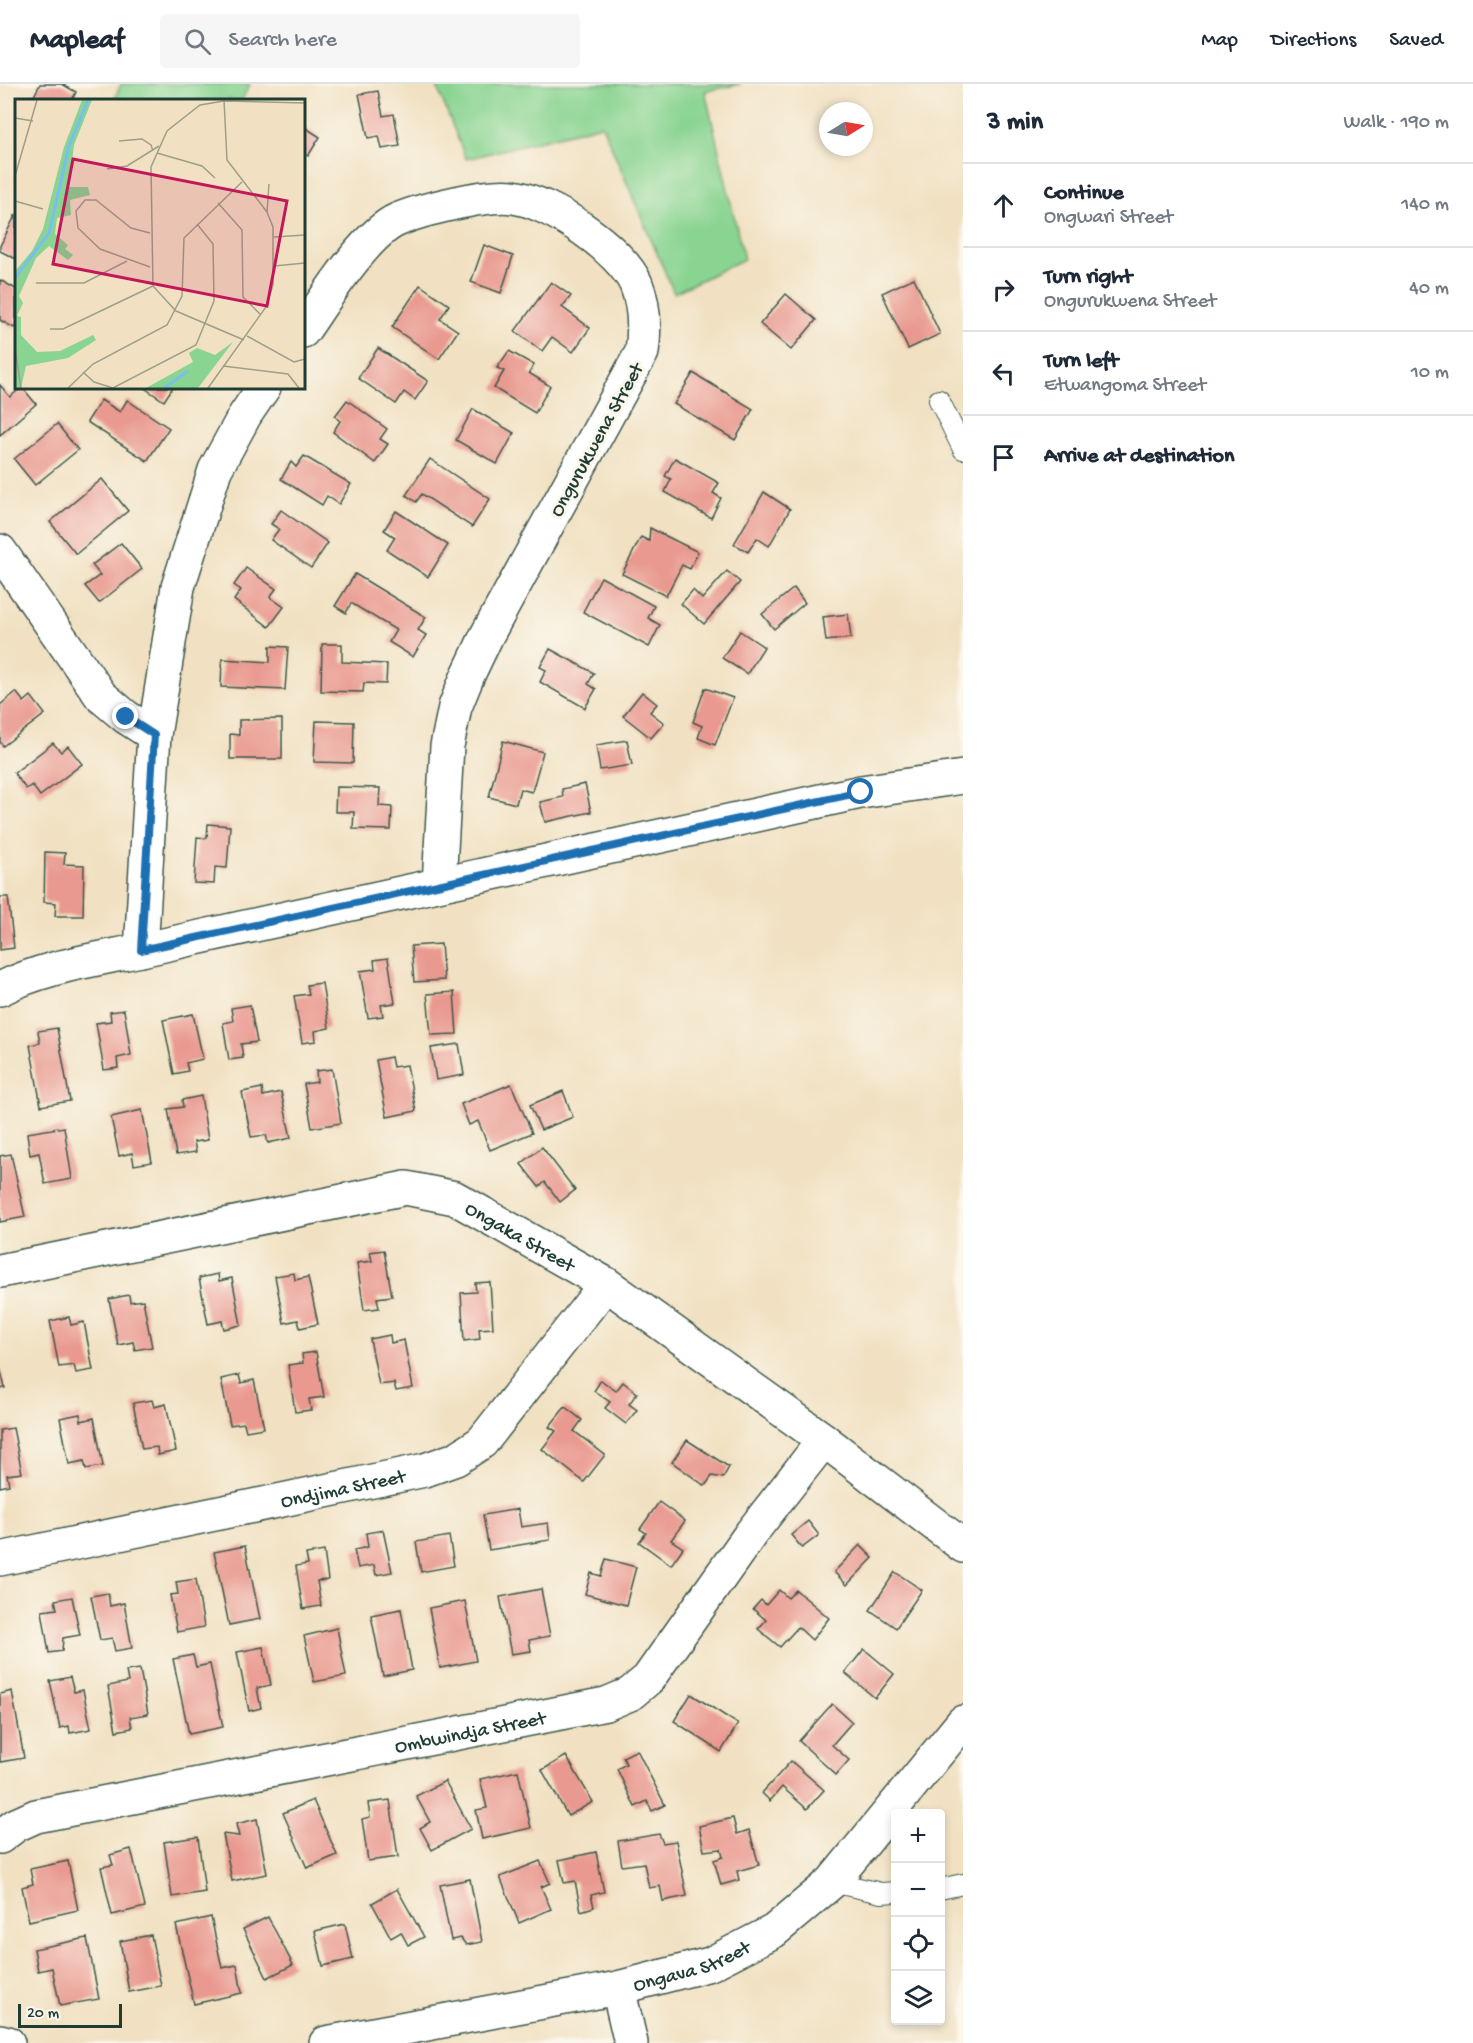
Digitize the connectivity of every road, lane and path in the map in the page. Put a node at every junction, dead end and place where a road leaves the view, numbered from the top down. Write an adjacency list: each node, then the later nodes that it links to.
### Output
1 (304, 330): 8 (street, Ongurukwena Street)
2 (263, 388): 6 (street)
3 (939, 400): 4 (lane)
4 (963, 449)
5 (0, 551): 6 (street)
6 (154, 735): 9 (street)
7 (963, 777): 8 (street)
8 (439, 884): 9 (street)
9 (141, 950): 10 (street)
10 (0, 989)
11 (0, 1271): 12 (street, Ongaka Street)
12 (606, 1284): 13 (street, Ongaka Street); 15 (street, Ondjima Street)
13 (824, 1440): 14 (street, Ongaka Street); 17 (street, Ombwindja Street)
14 (963, 1546)
15 (0, 1559)
16 (963, 1722): 18 (street, Ongava Street)
17 (0, 1837)
18 (832, 1882): 21 (lane); 22 (street, Ongava Street)
19 (963, 1884): 20 (lane)
20 (945, 1888)
21 (891, 1892)
22 (618, 1988): 23 (street, Ongava Street); 27 (street)
23 (364, 2040): 26 (street, Ongava Street)
24 (0, 2041): 25 (street)
25 (8, 2043)
26 (326, 2043)
27 (631, 2043)

